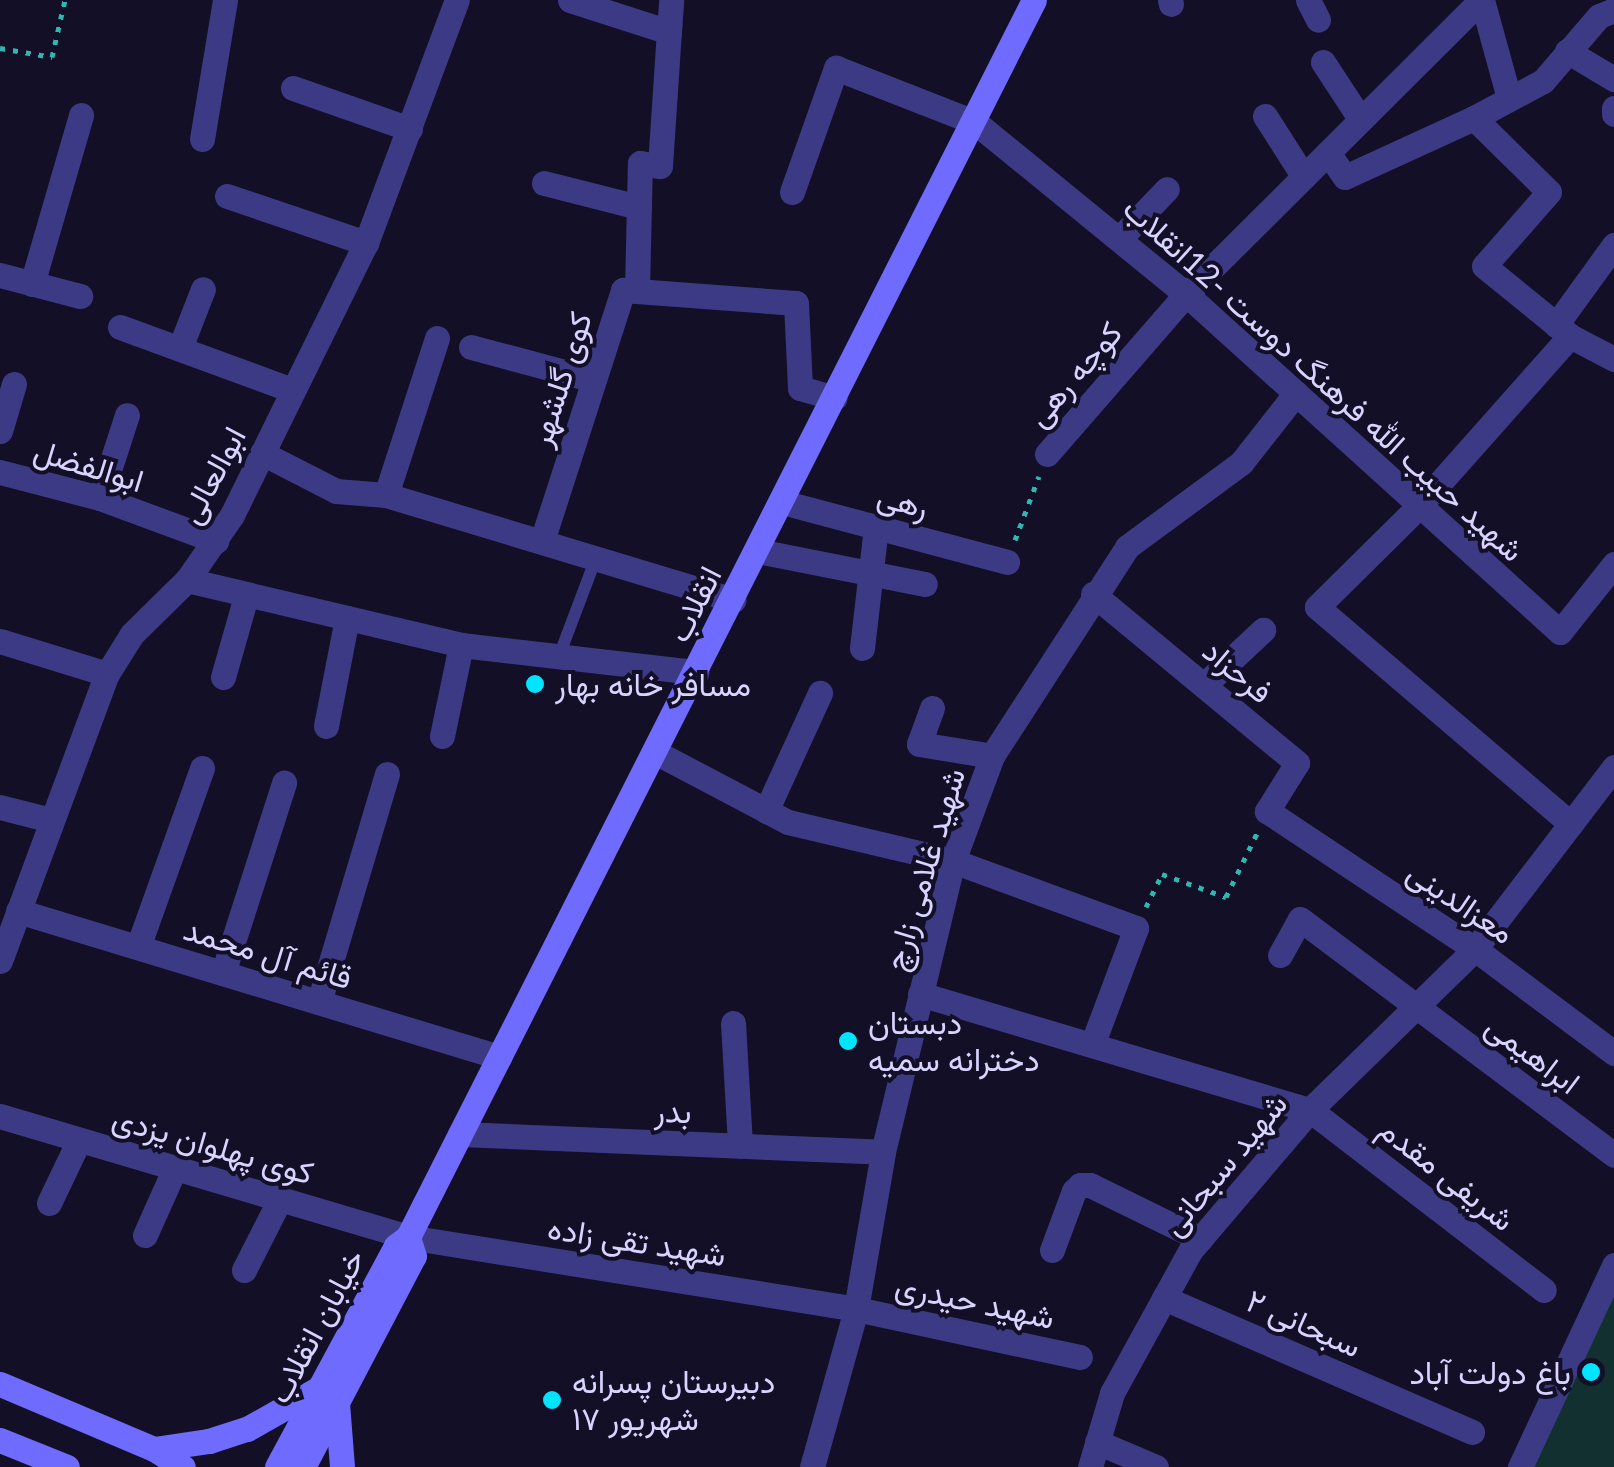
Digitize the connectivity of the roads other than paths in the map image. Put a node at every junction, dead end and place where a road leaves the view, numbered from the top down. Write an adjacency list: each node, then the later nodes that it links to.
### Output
1 (226, 0): 20 (street)
2 (457, 0): 19 (street, ابوالعالی)
3 (570, 0): 8 (street)
4 (671, 0): 8 (street)
5 (1034, 0): 18 (main road, انقلاب)
6 (1482, 0): 13 (street); 17 (street, کوچه رهی)
7 (1614, 10): 9 (street)
8 (669, 32): 27 (street)
9 (1567, 51): 11 (street); 13 (street)
10 (1323, 62): 17 (street)
11 (1614, 79)
12 (292, 88): 19 (street)
13 (1508, 98): 16 (street)
14 (81, 115): 32 (street)
15 (1265, 116): 22 (street)
16 (1474, 118): 21 (street); 38 (street)
17 (1361, 120): 21 (street, کوچه رهی)
18 (976, 123): 25 (street, شهید حبیب الله فرهنگ دوست -12انقلاب); 28 (street, شهید حبیب الله فرهنگ دوست -12انقلاب); 47 (main road, انقلاب)
19 (410, 129): 29 (street, ابوالعالی)
20 (202, 139)
21 (1328, 153): 22 (street, کوچه رهی)
22 (1304, 177): 35 (street, کوچه رهی)
23 (544, 182): 27 (street)
24 (1168, 189): 28 (street)
25 (792, 192)
26 (227, 196): 29 (street)
27 (639, 207): 34 (street)
28 (1120, 240): 35 (street, شهید حبیب الله فرهنگ دوست -12انقلاب)
29 (366, 242): 45 (street, ابوالعالی)
30 (1614, 245): 38 (street)
31 (0, 275): 32 (street)
32 (32, 284): 36 (street)
33 (203, 289): 41 (street)
34 (637, 291): 43 (street, کوی گلشهر); 47 (street, کوی گلشهر)
35 (1186, 294): 46 (street, شهید حبیب الله فرهنگ دوست -12انقلاب); 51 (street, کوچه رهی)
36 (80, 296)
37 (120, 326): 41 (street)
38 (1563, 331): 42 (street); 56 (street)
39 (437, 338): 53 (street)
40 (471, 347): 43 (street)
41 (180, 348): 45 (street)
42 (1614, 359)
43 (594, 380): 59 (street, کوی گلشهر)
44 (14, 384): 49 (street)
45 (292, 390): 50 (street, ابوالعالی)
46 (1296, 394): 56 (street, شهید حبیب الله فرهنگ دوست -12انقلاب); 67 (street, شهید غلامی زارچ)
47 (836, 398): 55 (main road, انقلاب)
48 (127, 415): 54 (street)
49 (0, 431)
50 (262, 453): 53 (street); 58 (street, ابوالعالی)
51 (1047, 454)
52 (0, 472): 54 (street, ابوالفضل)
53 (386, 495): 59 (street)
54 (100, 498): 58 (street, ابوالفضل)
55 (782, 502): 57 (street, رهی); 60 (main road, انقلاب)
56 (1420, 506): 63 (street, شهید حبیب الله فرهنگ دوست -12انقلاب); 94 (street)
57 (876, 528): 62 (street, رهی); 64 (street)
58 (216, 541): 65 (street, ابوالعالی)
59 (542, 541): 61 (street)
60 (758, 551): 64 (street); 69 (main road, انقلاب)
61 (596, 558): 69 (street); 75 (lane)
62 (1007, 562)
63 (1614, 564)
64 (870, 572): 66 (street); 74 (street)
65 (187, 580): 68 (street); 77 (street, ابوالعالی)
66 (925, 584)
67 (1092, 594): 79 (street, فرحزاد); 85 (street, شهید غلامی زارچ)
68 (246, 596): 70 (street); 78 (street)
69 (732, 600): 76 (main road, انقلاب)
70 (347, 618): 73 (street); 82 (street)
71 (1262, 630): 79 (street)
72 (0, 641): 77 (street)
73 (461, 645): 75 (street); 83 (street)
74 (862, 648)
75 (559, 656): 76 (street)
76 (696, 672): 84 (main road, انقلاب)
77 (107, 674): 93 (street, ابوالعالی)
78 (223, 677)
79 (1204, 686): 92 (street, فرحزاد)
80 (820, 693): 91 (street)
81 (932, 708): 85 (street)
82 (326, 726)
83 (442, 736)
84 (654, 752): 91 (street); 108 (main road, انقلاب)
85 (992, 756): 95 (street, شهید غلامی زارچ)
86 (1614, 767): 94 (street, شهید سبحانی)
87 (202, 768): 97 (street)
88 (387, 774): 103 (street)
89 (284, 784): 101 (street)
90 (0, 807): 93 (street)
91 (766, 811): 95 (street)
92 (1267, 811): 98 (street, معزالدینی)
93 (51, 820): 96 (street, ابوالعالی)
94 (1571, 824): 98 (street, شهید سبحانی)
95 (953, 861): 102 (street, شهید غلامی زارچ); 106 (street)
96 (18, 911): 97 (street, قائم آل محمد); 100 (street, ابوالعالی)
97 (138, 947): 101 (street, قائم آل محمد)
98 (1475, 949): 104 (street, شهید سبحانی); 107 (street, معزالدینی)
99 (1280, 955): 104 (street, ابراهیمی)
100 (0, 961)
101 (223, 973): 103 (street, قائم آل محمد)
102 (920, 994): 106 (street); 114 (street, شهید غلامی زارچ)
103 (319, 1002): 108 (street, قائم آل محمد)
104 (1414, 1006): 109 (street, شهید سبحانی); 115 (street, ابراهیمی)
105 (734, 1022): 113 (street)
106 (1092, 1045): 109 (street)
107 (1614, 1053)
108 (499, 1057): 111 (main road, انقلاب)
109 (1310, 1110): 121 (street, شهید سبحانی); 125 (street, شریفی مقدم)
110 (0, 1116): 112 (street, کوی پهلوان یزدی)
111 (460, 1134): 113 (street, بدر); 120 (main road, انقلاب)
112 (79, 1140): 116 (street, کوی پهلوان یزدی); 118 (street)
113 (740, 1146): 114 (street, بدر)
114 (883, 1152): 127 (street, شهید غلامی زارچ)
115 (1614, 1154)
116 (175, 1168): 117 (street, کوی پهلوان یزدی); 119 (street)
117 (280, 1199): 120 (street, کوی پهلوان یزدی); 124 (street)
118 (49, 1204)
119 (144, 1235)
120 (408, 1236): 127 (street, شهید تقی زاده); 130 (main road, خیابان انقلاب)
121 (1200, 1239): 122 (street); 126 (street, شهید سبحانی)
122 (1052, 1250)
123 (1614, 1265): 142 (street)
124 (244, 1270)
125 (1544, 1290)
126 (1164, 1298): 131 (street, سبحانی ۲); 134 (street, شهید سبحانی)
127 (856, 1309): 128 (street, شهید حیدری); 140 (street, شهید غلامی زارچ)
128 (1080, 1356)
129 (0, 1384): 133 (main road)
130 (328, 1395): 133 (main road); 137 (main road, خیابان انقلاب); 138 (main road, خیابان انقلاب); 139 (main road)
131 (1472, 1432)
132 (0, 1440): 135 (main road)
133 (154, 1450): 136 (main road)
134 (1094, 1454): 141 (street)
135 (67, 1467)
136 (183, 1467)
137 (278, 1467)
138 (303, 1467)
139 (342, 1467)
140 (812, 1467)
141 (1156, 1467)
142 (1520, 1467)

